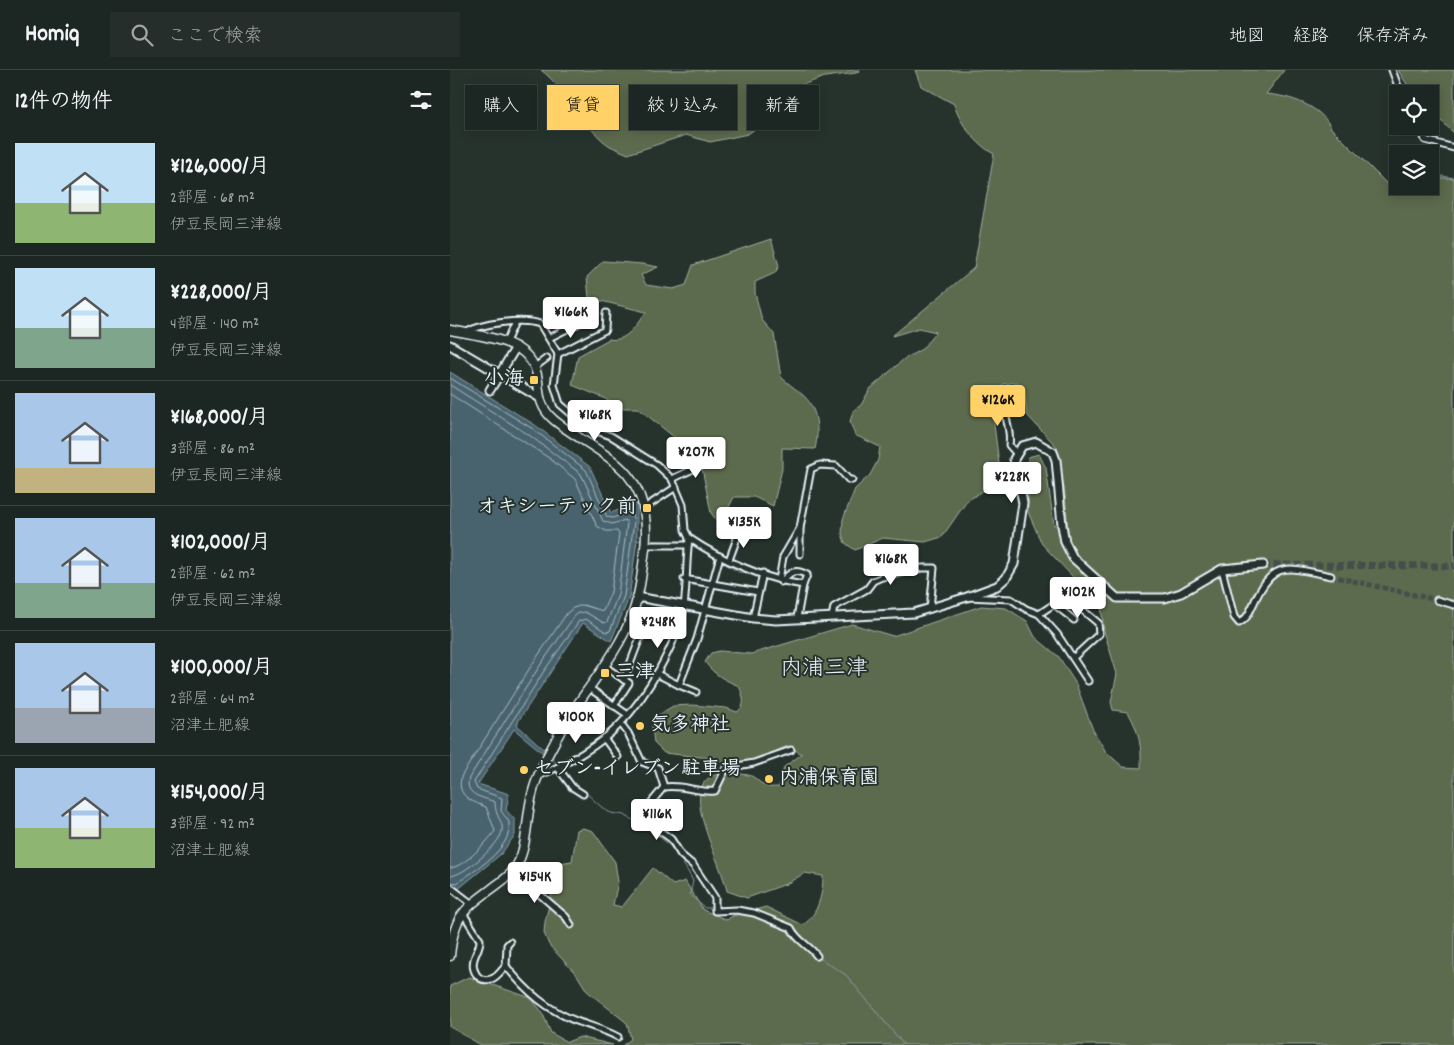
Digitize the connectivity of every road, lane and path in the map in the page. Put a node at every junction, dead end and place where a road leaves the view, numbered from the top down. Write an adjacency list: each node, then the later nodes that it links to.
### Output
1 (1392, 70): 2 (street)
2 (1398, 85)
3 (1423, 135): 4 (street)
4 (1454, 148)
5 (606, 313): 14 (street)
6 (514, 322): 9 (street); 10 (street); 11 (street)
7 (584, 322): 10 (street)
8 (450, 330): 9 (main road)
9 (465, 333): 11 (main road)
10 (549, 338): 14 (street)
11 (506, 342): 13 (main road)
12 (450, 345): 17 (main road)
13 (516, 346): 16 (main road); 17 (main road)
14 (558, 354): 23 (street)
15 (547, 358): 16 (street)
16 (535, 367): 19 (main road)
17 (499, 375): 18 (main road); 19 (main road)
18 (490, 390)
19 (540, 398): 26 (main road)
20 (1008, 398): 21 (street)
21 (1016, 453): 36 (main road); 45 (main road)
22 (712, 460): 23 (street)
23 (672, 479): 25 (street)
24 (852, 480): 27 (street)
25 (676, 487): 26 (street); 29 (street)
26 (644, 508): 30 (main road)
27 (800, 528): 32 (street); 40 (street)
28 (740, 530): 34 (street)
29 (689, 538): 31 (street); 33 (street)
30 (646, 541): 31 (street); 44 (main road)
31 (688, 545): 39 (street)
32 (800, 554)
33 (720, 556): 34 (street); 41 (street)
34 (729, 560): 37 (street)
35 (1263, 565): 36 (main road)
36 (1222, 569): 38 (street)
37 (763, 573): 40 (street); 43 (street)
38 (1331, 576)
39 (684, 579): 41 (street); 49 (street)
40 (780, 581): 42 (street); 42 (street)
41 (711, 583): 43 (street); 51 (street)
42 (803, 585): 56 (street)
43 (758, 592): 55 (street)
44 (637, 597): 49 (main road); 53 (main road)
45 (967, 597): 50 (main road); 52 (street)
46 (1437, 600): 48 (street)
47 (1054, 604): 52 (street); 57 (street); 60 (street)
48 (1454, 604)
49 (684, 606): 51 (main road); 58 (street)
50 (930, 608): 54 (main road); 54 (street)
51 (706, 610): 55 (main road); 65 (street)
52 (1039, 614): 60 (street)
53 (632, 615): 58 (street); 61 (main road)
54 (832, 617): 56 (main road)
55 (753, 618): 56 (main road)
56 (797, 618)
57 (1074, 620)
58 (677, 631): 62 (street)
59 (642, 635): 63 (street)
60 (1074, 657): 64 (street)
61 (604, 666): 63 (street); 66 (main road)
62 (657, 674): 65 (street); 69 (street)
63 (624, 680): 68 (street)
64 (1088, 682)
65 (679, 684): 67 (street)
66 (589, 688): 68 (street); 75 (main road)
67 (696, 692)
68 (614, 706): 69 (street)
69 (628, 715): 70 (street)
70 (621, 724): 71 (street); 76 (street)
71 (604, 738): 73 (street); 74 (street)
72 (791, 750): 76 (street)
73 (618, 757)
74 (558, 768): 75 (street); 77 (street)
75 (538, 777): 78 (main road)
76 (664, 787): 86 (street)
77 (583, 794)
78 (516, 868): 80 (main road); 83 (street)
79 (450, 887): 80 (street)
80 (472, 904): 81 (main road)
81 (462, 912): 82 (main road); 87 (street)
82 (453, 923): 85 (main road)
83 (571, 925)
84 (510, 942): 87 (street)
85 (450, 956)
86 (817, 956)
87 (506, 966): 88 (street)
88 (618, 1037)

